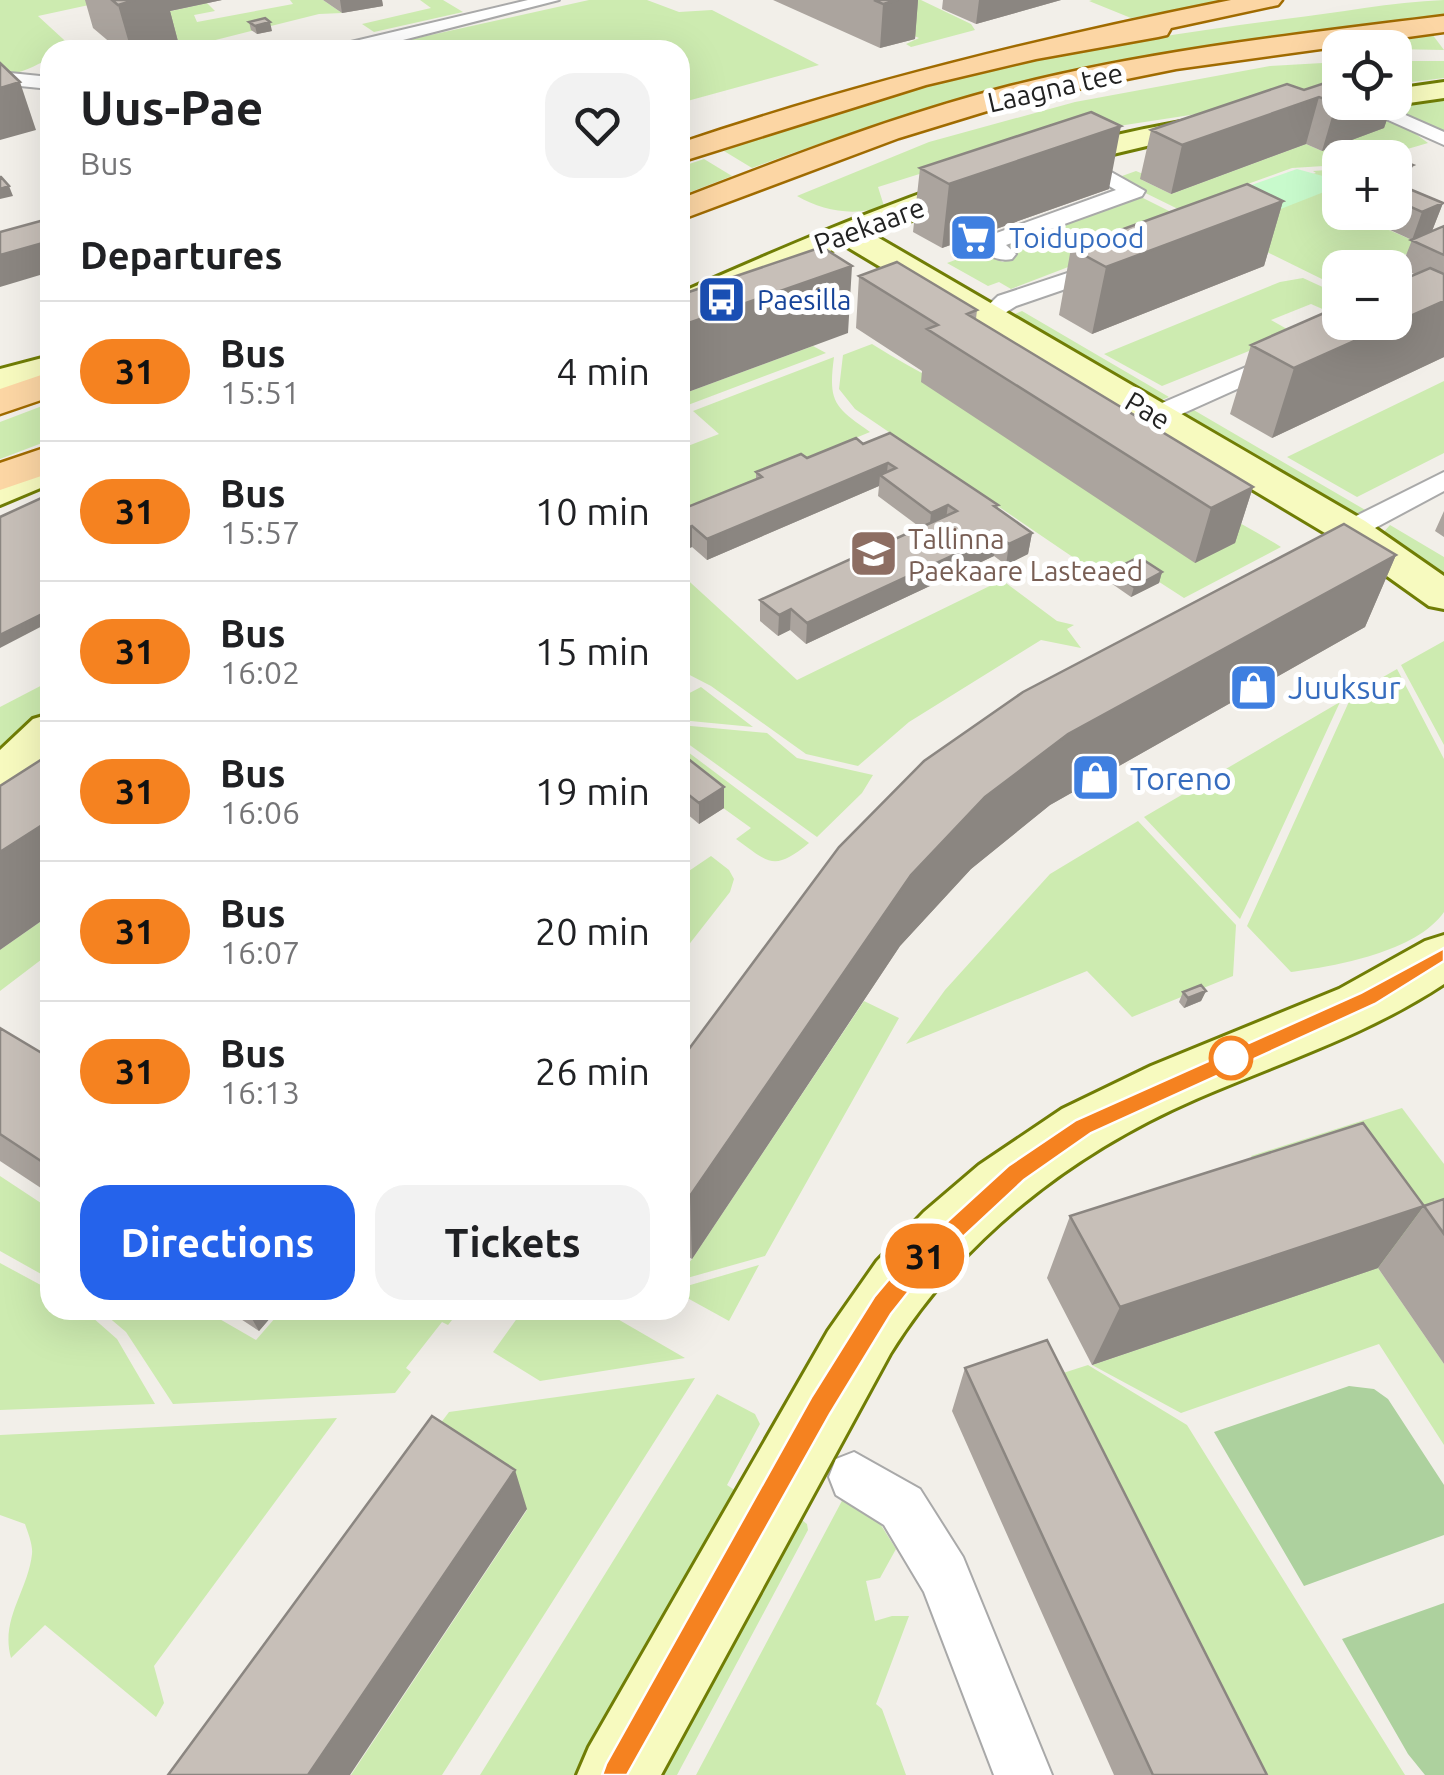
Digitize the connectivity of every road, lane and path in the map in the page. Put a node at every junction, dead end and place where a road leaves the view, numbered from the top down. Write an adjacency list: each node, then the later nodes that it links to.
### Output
1 (550, 0): 4 (street)
2 (1281, 5): 16 (main road, Laagna tee)
3 (1444, 24): 9 (main road, Laagna tee)
4 (383, 40)
5 (1412, 54): 6 (main road)
6 (1425, 54)
7 (1322, 55): 9 (main road)
8 (0, 78): 10 (street)
9 (1083, 79): 18 (main road, Laagna tee)
10 (40, 82)
11 (1444, 90): 12 (street)
12 (1412, 95)
13 (1322, 107): 17 (street, Paekaare)
14 (1390, 120): 15 (street)
15 (1440, 147)
16 (690, 151)
17 (1070, 155): 19 (street, Paekaare); 20 (street)
18 (690, 206)
19 (846, 232): 22 (street, Paekaare); 23 (street, Pae)
20 (1004, 254)
21 (1137, 257): 23 (street)
22 (690, 301)
23 (989, 316): 29 (street, Pae)
24 (1302, 351): 29 (street)
25 (40, 370): 26 (street)
26 (0, 380)
27 (40, 388): 28 (main road)
28 (0, 402)
29 (1157, 416): 35 (street, Pae)
30 (40, 462): 32 (main road)
31 (40, 474): 34 (street)
32 (0, 478)
33 (1444, 480): 35 (street)
34 (0, 492)
35 (1350, 530): 36 (street, Pae)
36 (1444, 596)
37 (40, 740): 38 (street)
38 (0, 779)
39 (1444, 956): 41 (street)
40 (854, 1477): 42 (street)
41 (617, 1775)
42 (1023, 1775)

